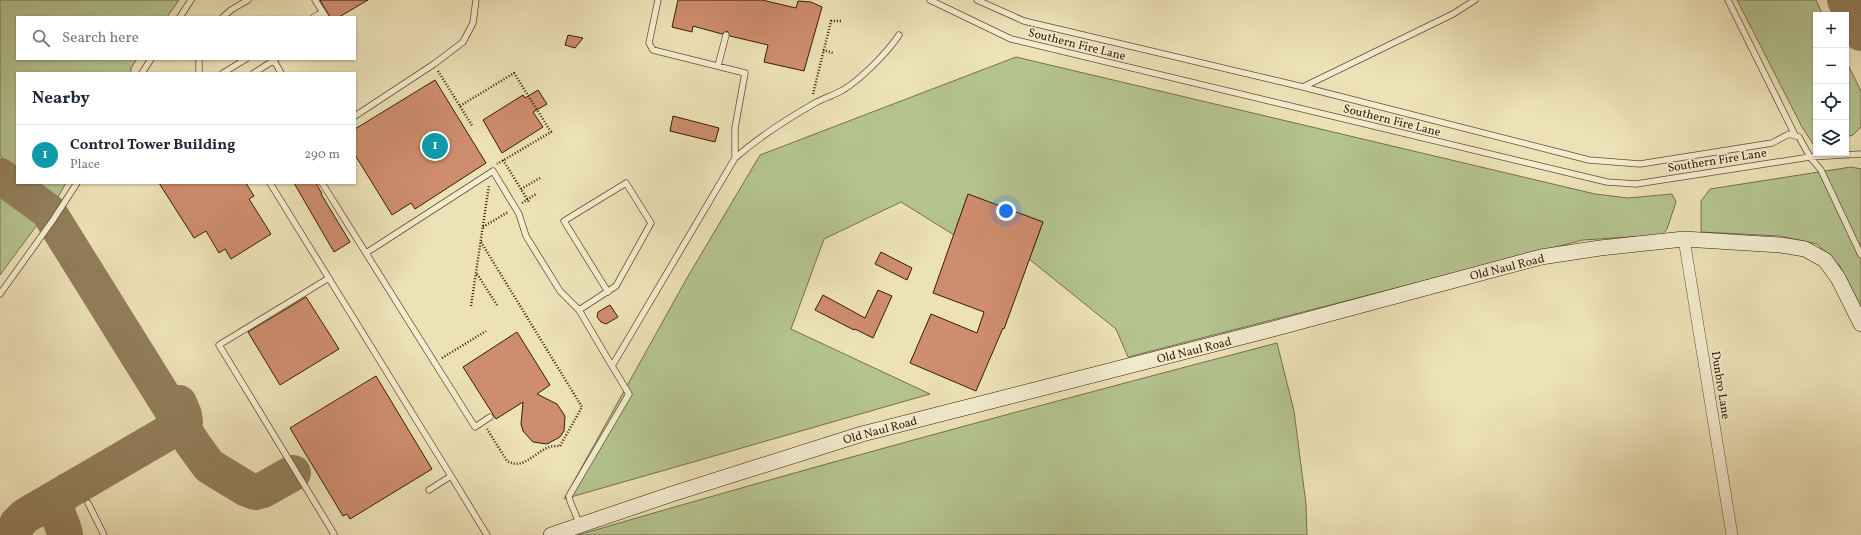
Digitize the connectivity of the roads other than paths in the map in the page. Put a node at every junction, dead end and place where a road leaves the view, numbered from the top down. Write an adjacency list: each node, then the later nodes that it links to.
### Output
1 (191, 0): 11 (lane)
2 (248, 0): 12 (lane)
3 (315, 0): 10 (lane)
4 (476, 0): 27 (lane)
5 (658, 0): 20 (lane)
6 (930, 0): 30 (lane, Southern Fire Lane)
7 (977, 0): 26 (lane)
8 (1475, 0): 26 (lane)
9 (1728, 0): 28 (lane)
10 (324, 14)
11 (181, 16)
12 (224, 16)
13 (726, 34): 20 (lane)
14 (899, 35): 31 (lane)
15 (150, 60): 21 (lane)
16 (198, 60): 22 (lane)
17 (244, 60): 23 (lane)
18 (273, 60): 24 (lane)
19 (275, 60): 25 (lane)
20 (718, 66): 31 (lane)
21 (143, 72)
22 (199, 72)
23 (225, 72)
24 (255, 72)
25 (281, 72)
26 (1303, 87): 28 (lane)
27 (356, 115)
28 (1795, 135): 30 (lane)
29 (1861, 154): 30 (lane, Southern Fire Lane)
30 (1810, 157): 37 (lane)
31 (735, 158): 43 (lane)
32 (76, 184): 40 (lane)
33 (271, 184): 38 (lane)
34 (323, 184): 36 (lane)
35 (1684, 240): 42 (main road, Old Naul Road); 48 (main road, Old Naul Road); 53 (street, Dunbro Lane)
36 (366, 253): 41 (lane); 44 (lane)
37 (1861, 255)
38 (329, 278): 45 (lane); 50 (lane)
39 (608, 292): 39 (lane); 41 (lane)
40 (0, 294)
41 (579, 310): 43 (lane)
42 (1861, 324)
43 (612, 366): 48 (lane)
44 (490, 417)
45 (452, 476): 46 (lane); 51 (lane)
46 (429, 490)
47 (88, 503): 49 (lane)
48 (580, 525): 52 (main road, Old Naul Road)
49 (104, 535)
50 (333, 535)
51 (487, 535)
52 (551, 535)
53 (1732, 535)

